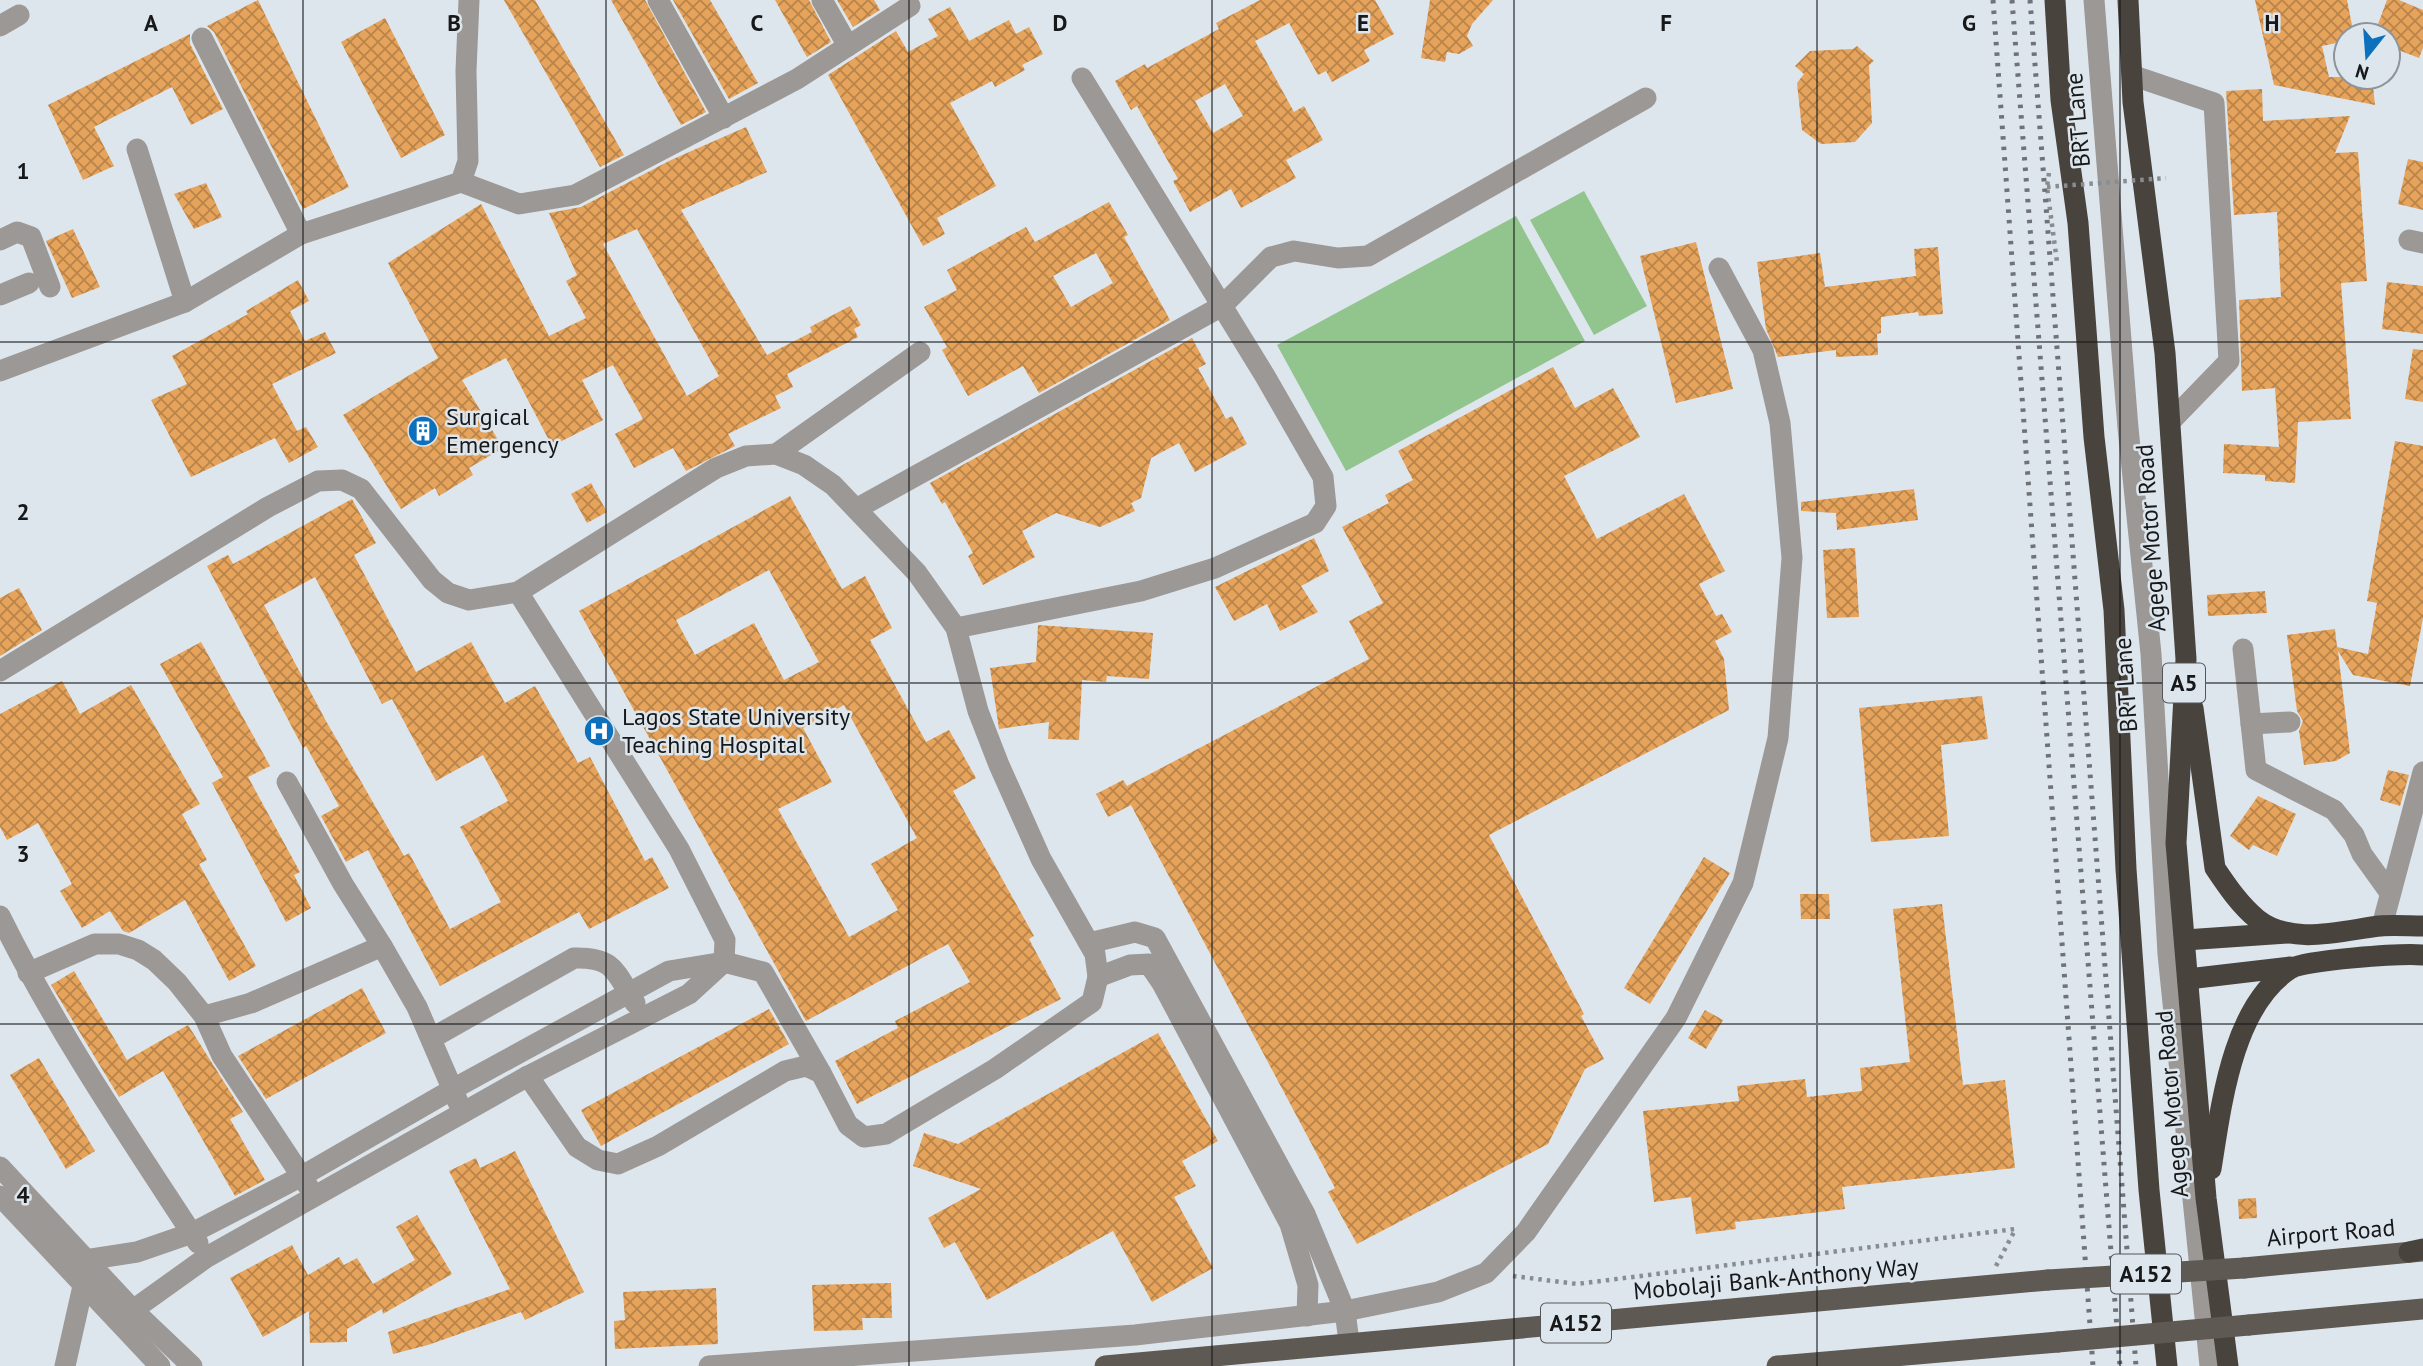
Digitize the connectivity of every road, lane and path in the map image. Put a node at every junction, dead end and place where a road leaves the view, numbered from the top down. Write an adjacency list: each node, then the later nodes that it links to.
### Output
1 (469, 0): 18 (street)
2 (658, 0): 15 (street)
3 (822, 0): 11 (street)
4 (2054, 0): 86 (highway, Agege Motor Road)
5 (2094, 0): 87 (street, BRT Lane)
6 (2128, 0): 12 (highway, Agege Motor Road / A5)
7 (910, 6): 11 (street)
8 (19, 15): 9 (street)
9 (0, 26)
10 (202, 38): 20 (street)
11 (848, 46): 15 (street)
12 (2134, 76): 28 (highway, Agege Motor Road / A5); 28 (street)
13 (1082, 78): 25 (street)
14 (1646, 98): 25 (street)
15 (724, 118): 18 (street)
16 (136, 149): 24 (street)
17 (2166, 178): 19 (path, bridge)
18 (461, 182): 20 (street)
19 (2046, 187)
20 (301, 234): 24 (street)
21 (0, 240): 23 (street)
22 (1719, 268): 72 (street)
23 (0, 295)
24 (185, 302): 27 (street)
25 (1223, 306): 30 (street); 32 (street)
26 (920, 352): 29 (street)
27 (0, 371)
28 (2170, 422): 34 (highway, Agege Motor Road / A5)
29 (776, 454): 30 (street); 31 (street)
30 (856, 509): 32 (street)
31 (518, 593): 35 (street); 49 (street)
32 (956, 628): 46 (street)
33 (2243, 649): 37 (street)
34 (2186, 659): 44 (highway); 45 (highway, Agege Motor Road / A5)
35 (0, 671)
36 (2290, 722): 37 (street)
37 (2250, 724): 40 (street)
38 (2423, 772): 40 (street)
39 (287, 782): 47 (street)
40 (2390, 893): 42 (street)
41 (0, 916): 51 (street)
42 (2382, 926): 43 (highway); 44 (highway)
43 (2423, 926)
44 (2287, 933): 45 (highway)
45 (2185, 940): 53 (highway, Agege Motor Road / A5)
46 (1089, 943): 52 (street); 77 (street)
47 (382, 946): 55 (street); 57 (street)
48 (2423, 955): 50 (highway)
49 (724, 961): 54 (street); 56 (street); 58 (street)
50 (2292, 967): 53 (highway); 66 (highway)
51 (28, 973): 55 (street); 67 (street)
52 (1098, 977): 58 (street); 78 (street)
53 (2188, 979): 66 (highway, Agege Motor Road / A5)
54 (628, 992): 56 (street); 57 (street); 60 (street)
55 (204, 1016): 63 (street)
56 (644, 1016): 59 (street)
57 (432, 1038): 60 (street)
58 (821, 1073): 59 (street)
59 (528, 1076): 61 (street)
60 (453, 1089): 61 (street); 63 (street)
61 (463, 1114): 65 (street)
62 (0, 1167): 70 (street)
63 (302, 1176): 65 (street); 67 (street)
64 (0, 1196): 73 (street)
65 (315, 1196): 69 (street)
66 (2206, 1198): 88 (highway, Agege Motor Road / A5)
67 (192, 1233): 69 (street); 70 (street)
68 (2418, 1251): 71 (main road, Airport Road / A152)
69 (207, 1257): 76 (street)
70 (85, 1260): 76 (street)
71 (2244, 1268): 74 (main road, Mobolaji Bank-Anthony Way / A152, bridge)
72 (1486, 1273): 74 (path); 77 (street)
73 (83, 1286): 80 (street); 81 (street)
74 (1986, 1286): 79 (main road, Mobolaji Bank-Anthony Way / A152)
75 (2423, 1309): 85 (main road, bridge)
76 (132, 1310): 82 (street)
77 (1345, 1311): 78 (street); 79 (street)
78 (1307, 1316): 83 (street)
79 (1349, 1342): 84 (main road, Mobolaji Bank-Anthony Way / A152)
80 (65, 1366)
81 (160, 1366)
82 (192, 1366)
83 (709, 1366)
84 (1105, 1366)
85 (1777, 1366)
86 (2167, 1366)
87 (2210, 1366)
88 (2228, 1366)

